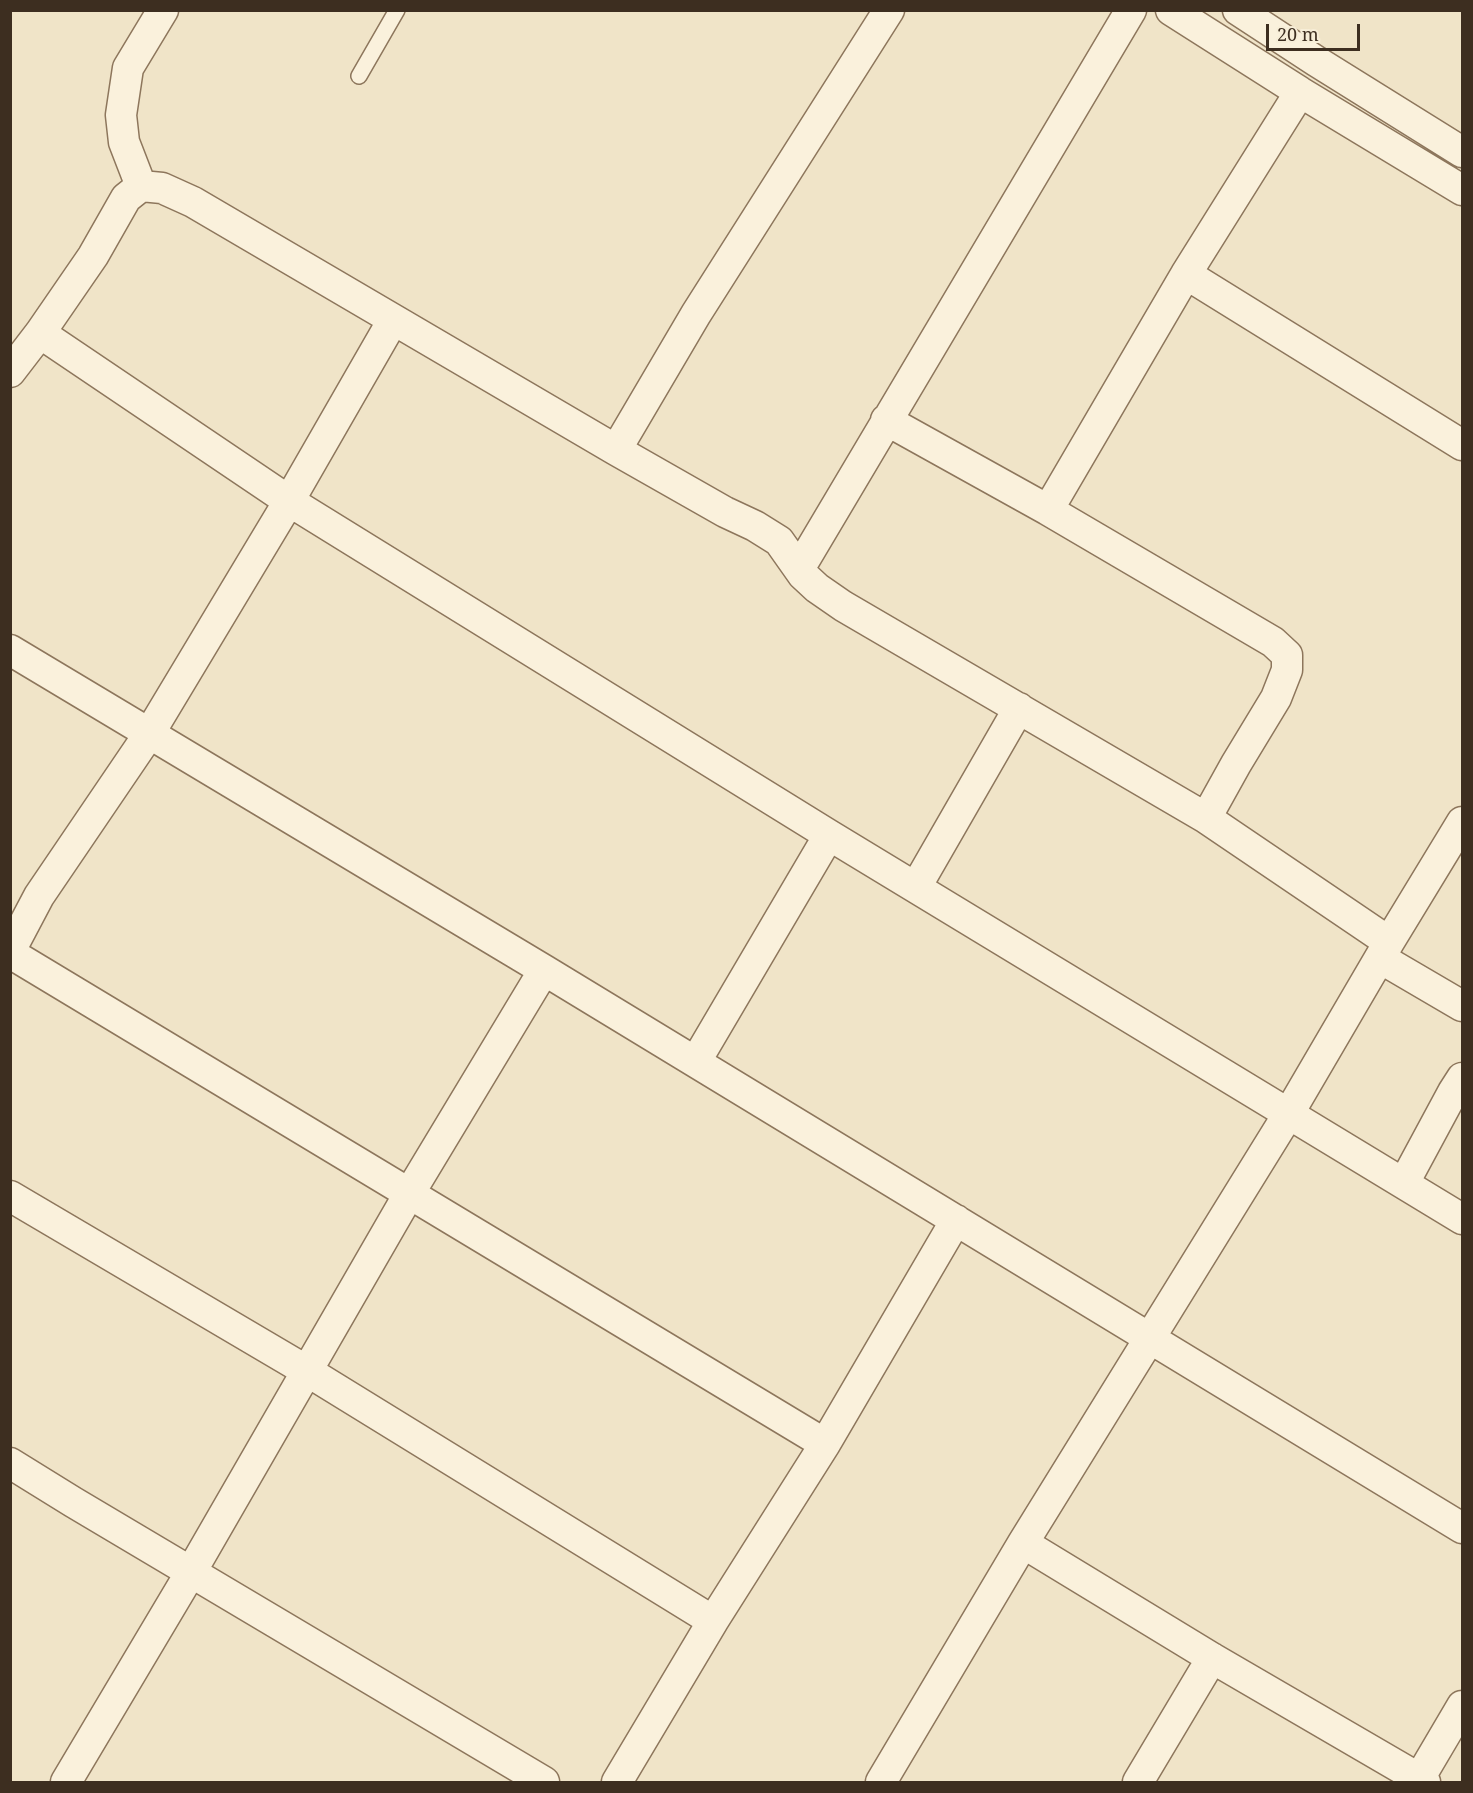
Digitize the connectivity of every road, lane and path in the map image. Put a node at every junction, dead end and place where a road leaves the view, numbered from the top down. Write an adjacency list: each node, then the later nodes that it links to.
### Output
1 (163, 10): 10 (street)
2 (397, 10): 7 (lane)
3 (889, 10): 18 (street)
4 (1131, 10): 16 (street)
5 (1172, 10): 8 (street)
6 (1238, 10): 9 (street)
7 (359, 76)
8 (1300, 92): 11 (street); 12 (street)
9 (1462, 152)
10 (141, 186): 13 (street); 14 (street)
11 (1462, 190)
12 (1186, 274): 17 (street); 20 (street)
13 (393, 320): 18 (street); 19 (street)
14 (40, 333): 15 (street); 19 (street)
15 (10, 372)
16 (886, 420): 20 (street); 21 (street)
17 (1462, 445)
18 (616, 450): 21 (street)
19 (290, 501): 24 (street); 27 (street)
20 (1048, 510): 25 (street)
21 (799, 569): 23 (street)
22 (10, 650): 24 (street)
23 (1019, 708): 25 (street); 28 (street)
24 (149, 734): 30 (street); 31 (street)
25 (1206, 818): 29 (street)
26 (1462, 822): 29 (street)
27 (829, 835): 28 (street); 33 (street)
28 (916, 887): 35 (street)
29 (1384, 950): 32 (street); 35 (street)
30 (10, 952): 37 (street)
31 (544, 969): 33 (street); 37 (street)
32 (1462, 1006)
33 (696, 1061): 40 (street)
34 (1462, 1078): 36 (street)
35 (1289, 1113): 36 (street); 41 (street)
36 (1404, 1183): 39 (street)
37 (409, 1194): 42 (street); 43 (street)
38 (10, 1196): 42 (street)
39 (1462, 1219)
40 (956, 1220): 41 (street); 43 (street)
41 (1150, 1338): 45 (street); 46 (street)
42 (307, 1371): 47 (street); 48 (street)
43 (825, 1444): 48 (street)
44 (10, 1463): 47 (street)
45 (1462, 1528)
46 (1023, 1543): 49 (street); 55 (street)
47 (191, 1572): 52 (street); 53 (street)
48 (713, 1621): 54 (street)
49 (1212, 1658): 51 (street); 56 (street)
50 (1462, 1706): 51 (street)
51 (1422, 1781)
52 (66, 1782)
53 (544, 1782)
54 (617, 1782)
55 (881, 1782)
56 (1138, 1782)

